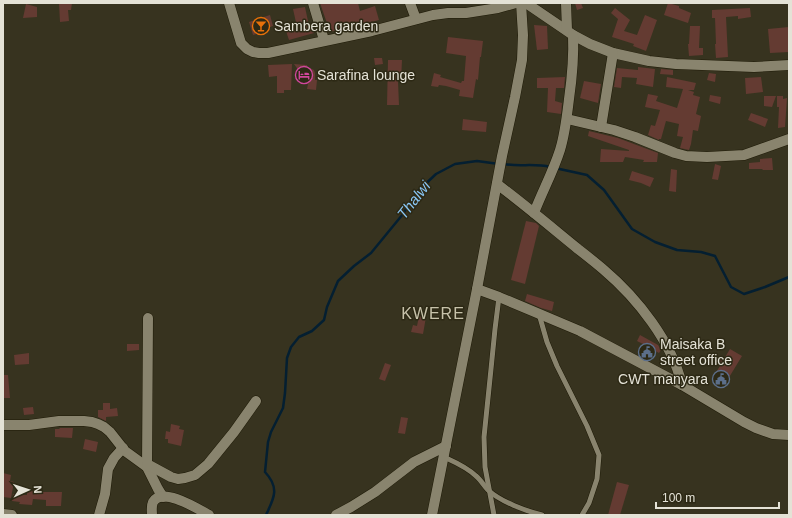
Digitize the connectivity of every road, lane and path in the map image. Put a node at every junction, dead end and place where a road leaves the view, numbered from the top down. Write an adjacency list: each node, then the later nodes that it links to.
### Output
1 (229, 3): 10 (street)
2 (313, 3): 10 (street)
3 (410, 3): 8 (street)
4 (516, 3): 8 (street)
5 (521, 3): 16 (street)
6 (526, 3): 9 (street)
7 (566, 3): 9 (street)
8 (416, 19): 10 (street)
9 (570, 33): 11 (street); 13 (street)
10 (324, 40)
11 (613, 53): 12 (street); 14 (street)
12 (789, 65)
13 (566, 118): 14 (street); 17 (street)
14 (601, 127): 15 (street)
15 (789, 139)
16 (497, 184): 17 (street); 18 (street)
17 (534, 212): 22 (street)
18 (477, 289): 19 (street); 26 (street)
19 (499, 297): 20 (street); 30 (lane)
20 (539, 314): 22 (street); 41 (lane)
21 (148, 318): 29 (street)
22 (682, 385): 25 (street)
23 (256, 401): 29 (street)
24 (3, 425): 27 (street)
25 (789, 435)
26 (446, 446): 28 (street); 37 (street)
27 (123, 448): 29 (street); 34 (street)
28 (444, 457): 30 (lane); 38 (street)
29 (147, 465): 31 (street)
30 (489, 491): 39 (lane); 40 (lane)
31 (163, 497): 35 (street); 36 (street)
32 (3, 514): 33 (street)
33 (12, 515)
34 (99, 515)
35 (152, 515)
36 (209, 515)
37 (336, 515)
38 (432, 515)
39 (494, 515)
40 (542, 515)
41 (582, 515)

